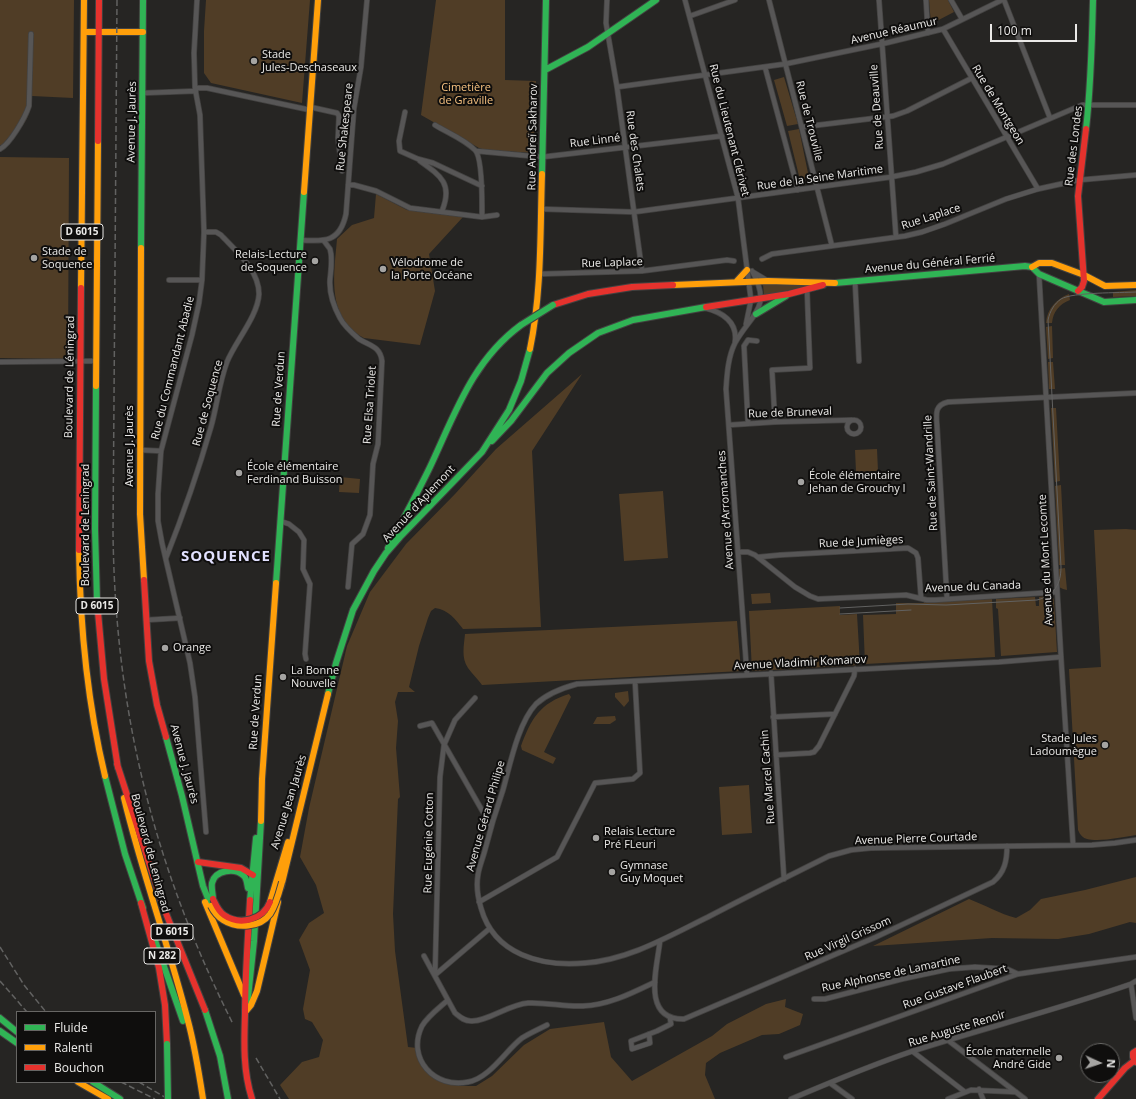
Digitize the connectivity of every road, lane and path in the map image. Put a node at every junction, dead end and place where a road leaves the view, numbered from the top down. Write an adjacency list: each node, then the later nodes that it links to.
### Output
1 (84, 0): 21 (main road, Boulevard de Léningrad / D 6015)
2 (99, 0): 22 (main road, D 6015)
3 (143, 0): 23 (main road, Avenue J. Jaurès)
4 (197, 0): 34 (street, Rue du Commandant Abadie)
5 (318, 0): 38 (main road, Rue de Verdun)
6 (367, 0): 55 (street, Rue Shakespeare)
7 (546, 0): 30 (main road, Rue Andreï Sakharov)
8 (607, 0): 24 (street, Rue des Chalets)
9 (656, 0): 24 (main road)
10 (686, 0): 18 (street, Rue du Lieutenant Clérivet)
11 (735, 0): 18 (street)
12 (769, 0): 28 (street, Rue de Trouville)
13 (878, 0): 27 (street, Rue de Deauville)
14 (926, 0): 25 (street)
15 (951, 0): 19 (street)
16 (1003, 0): 19 (street, Avenue Réaumur); 41 (street)
17 (1093, 0): 36 (main road, Rue des Londes)
18 (690, 16): 31 (street, Rue du Lieutenant Clérivet)
19 (962, 19): 20 (street, Avenue Réaumur)
20 (943, 29): 25 (street, Avenue Réaumur); 32 (street, Rue de Montgeon)
21 (84, 32): 22 (main road); 102 (main road, Boulevard de Léningrad / D 6015)
22 (98, 32): 23 (main road); 100 (main road, D 6015)
23 (143, 32): 35 (main road, Avenue J. Jaurès)
24 (608, 33): 30 (main road); 33 (street, Rue des Chalets)
25 (928, 33): 27 (street, Avenue Réaumur)
26 (31, 34): 47 (street)
27 (882, 44): 28 (street, Avenue Réaumur); 40 (street, Rue de Deauville)
28 (785, 64): 29 (street, Avenue Réaumur); 43 (street, Rue de Trouville)
29 (765, 67): 31 (street, Avenue Réaumur); 59 (street)
30 (545, 70): 49 (main road, Rue Andreï Sakharov)
31 (706, 75): 33 (street, Avenue Réaumur); 44 (street, Rue du Lieutenant Clérivet)
32 (972, 78): 40 (street); 45 (street, Rue de Montgeon)
33 (617, 88): 46 (street, Rue des Chalets)
34 (196, 89): 35 (street); 38 (street); 66 (street, Rue du Commandant Abadie)
35 (142, 93): 110 (main road, Avenue J. Jaurès)
36 (1089, 105): 37 (street, Rue de la Seine Maritime); 41 (street, Rue de la Seine Maritime); 54 (main road, Rue des Londes)
37 (1136, 105)
38 (310, 108): 51 (street); 68 (main road, Rue de Verdun)
39 (405, 112): 50 (street)
40 (887, 117): 43 (street); 53 (street, Rue de Deauville)
41 (1050, 118): 45 (street, Rue de la Seine Maritime)
42 (435, 125): 48 (street)
43 (802, 127): 57 (street, Rue de Trouville)
44 (722, 136): 46 (street, Rue Linné); 60 (street, Rue du Lieutenant Clérivet)
45 (1007, 137): 53 (street, Rue de la Seine Maritime); 58 (street, Rue de Montgeon)
46 (625, 147): 49 (street, Rue Linné); 63 (street, Rue des Chalets)
47 (0, 149)
48 (476, 151): 49 (street, Rue Linné); 56 (street)
49 (542, 156): 61 (main road, Rue Andreï Sakharov)
50 (418, 159): 56 (street); 62 (street)
51 (342, 171)
52 (1136, 175): 54 (street, Rue Laplace)
53 (891, 177): 57 (street, Rue de la Seine Maritime); 67 (street, Rue de Deauville)
54 (1079, 180): 58 (street, Rue Laplace); 79 (main road, Rue des Londes)
55 (348, 185): 62 (street); 69 (street, Rue Shakespeare)
56 (482, 186): 65 (street)
57 (817, 187): 59 (street, Rue de la Seine Maritime); 70 (street, Rue de Trouville)
58 (1038, 189): 67 (street, Rue Laplace)
59 (798, 190): 60 (street, Rue de la Seine Maritime)
60 (738, 198): 63 (street, Rue de la Seine Maritime); 75 (street, Rue du Lieutenant Clérivet)
61 (541, 209): 63 (street, Rue de la Seine Maritime); 77 (main road, Rue Andreï Sakharov)
62 (442, 211): 65 (street)
63 (634, 212): 76 (street, Rue des Chalets)
64 (497, 215): 65 (street)
65 (482, 217)
66 (204, 232): 81 (street, Rue du Commandant Abadie); 117 (street, Rue de Soquence)
67 (896, 237): 70 (street, Rue Laplace)
68 (300, 240): 69 (street); 113 (main road, Rue de Verdun)
69 (324, 241): 118 (street, Rue Elsa Triolet)
70 (832, 246): 71 (street, Rue Laplace)
71 (762, 259)
72 (734, 261): 76 (street, Rue Laplace)
73 (1039, 263): 74 (main road); 78 (main road); 79 (main road)
74 (1032, 267): 78 (main road); 83 (main road, Avenue du Général Ferrié)
75 (748, 269): 82 (street); 84 (main road); 85 (street, Rue du Lieutenant Clérivet); 86 (street, Rue du Lieutenant Clérivet)
76 (642, 271): 77 (street, Rue Laplace)
77 (539, 274): 112 (main road, Avenue d'Aplemont)
78 (1039, 274): 90 (main road); 105 (street, Avenue du Mont Lecomte)
79 (1084, 275): 88 (main road); 90 (main road, Rue des Londes)
80 (169, 280): 81 (street)
81 (202, 280): 111 (street, Rue du Commandant Abadie)
82 (768, 281): 86 (main road); 87 (main road)
83 (855, 281): 87 (main road, Avenue du Général Ferrié); 103 (street)
84 (736, 282): 85 (main road); 115 (main road, bridge)
85 (748, 282): 86 (main road); 93 (street, Rue du Lieutenant Clérivet)
86 (758, 282): 92 (street, Rue du Lieutenant Clérivet)
87 (829, 283): 89 (main road)
88 (1136, 285)
89 (807, 289): 91 (main road); 107 (street)
90 (1078, 291): 94 (main road)
91 (789, 294): 92 (main road); 96 (main road)
92 (760, 298): 93 (main road); 96 (street, Avenue d'Arromanches)
93 (751, 300): 95 (main road); 97 (street, Avenue d'Arromanches)
94 (1136, 300)
95 (704, 308): 99 (street, Avenue d'Arromanches); 112 (main road)
96 (756, 314): 97 (street, Avenue d'Arromanches)
97 (745, 326): 99 (street, Avenue d'Arromanches)
98 (756, 341): 108 (street)
99 (734, 344): 109 (street, Avenue d'Arromanches)
100 (97, 361): 102 (street); 139 (main road, Boulevard de Leningrad / D 6015)
101 (0, 362): 102 (street)
102 (80, 362): 136 (main road, Boulevard de Léningrad / D 6015)
103 (859, 362)
104 (1136, 393): 105 (street)
105 (1046, 398): 119 (street, Avenue du Mont Lecomte); 121 (street, Rue de Saint-Wandrille)
106 (852, 420): 107 (street, Rue de Bruneval)
107 (774, 422): 108 (street, Rue de Bruneval)
108 (748, 424): 109 (street, Rue de Bruneval)
109 (729, 425): 114 (street, Avenue d'Arromanches)
110 (140, 450): 111 (street); 123 (main road, Avenue J. Jaurès)
111 (161, 451): 117 (street, Rue du Commandant Abadie)
112 (482, 452): 115 (main road, Avenue d'Aplemont)
113 (280, 521): 125 (street); 140 (main road, Rue de Verdun)
114 (738, 552): 116 (street, Avenue du Canada); 128 (street, Avenue d'Arromanches)
115 (386, 554): 137 (main road, Avenue d'Aplemont)
116 (759, 557): 120 (street, Avenue du Canada); 120 (street, Rue de Jumièges)
117 (166, 558): 122 (street, Rue du Commandant Abadie)
118 (348, 587)
119 (1057, 592): 121 (street, Avenue du Canada); 124 (street, Avenue du Mont Lecomte)
120 (921, 598): 121 (street, Avenue du Canada)
121 (947, 599)
122 (180, 618): 123 (street); 142 (street, Rue du Commandant Abadie)
123 (146, 620): 147 (main road, Avenue J. Jaurès)
124 (1060, 657): 126 (street, Avenue Vladimir Komarov); 144 (street, Avenue du Mont Lecomte)
125 (306, 659)
126 (855, 669): 127 (street, Avenue Vladimir Komarov); 132 (street)
127 (770, 674): 128 (street, Avenue Vladimir Komarov); 133 (street, Rue Marcel Cachin)
128 (747, 675): 129 (street, Avenue Vladimir Komarov)
129 (635, 681): 131 (street, Avenue Vladimir Komarov); 156 (street)
130 (475, 698): 135 (street, Rue Eugénie Cotton)
131 (544, 698): 141 (street, Avenue Gérard Philipe)
132 (835, 714): 133 (street); 138 (street)
133 (773, 717): 138 (street, Rue Marcel Cachin)
134 (420, 726): 135 (street)
135 (444, 745): 141 (street); 163 (street, Rue Eugénie Cotton)
136 (100, 752): 157 (main road, Boulevard de Leningrad / D 6015)
137 (315, 752): 151 (main road, Avenue Jean Jaurès); 155 (main road, Avenue Jean Jaurès, bridge)
138 (776, 755): 150 (street, Rue Marcel Cachin)
139 (117, 764): 183 (main road, Boulevard de Leningrad / N 282); 196 (main road, D 6015)
140 (262, 780): 145 (main road, Rue de Verdun); 153 (main road, Rue de Verdun)
141 (491, 826): 156 (street, Avenue Gérard Philipe)
142 (206, 832)
143 (1136, 840): 144 (street, Avenue Pierre Courtade)
144 (1073, 844): 146 (street, Avenue Pierre Courtade)
145 (256, 845): 148 (main road); 149 (main road, Rue de Verdun)
146 (1008, 846): 150 (street, Avenue Pierre Courtade); 172 (street, Rue Virgil Grissom)
147 (198, 862): 148 (main road); 152 (main road, Avenue J. Jaurès)
148 (240, 868): 149 (main road)
149 (251, 874): 153 (main road); 154 (main road, Rue de Verdun)
150 (784, 879): 159 (street, Avenue Pierre Courtade)
151 (282, 882): 152 (main road, bridge); 170 (main road)
152 (203, 886): 155 (main road); 167 (main road)
153 (258, 888): 170 (main road, Rue de Verdun)
154 (250, 898): 155 (main road); 167 (main road, Rue de Verdun)
155 (213, 899)
156 (479, 902): 158 (street, Avenue Gérard Philipe)
157 (141, 903): 183 (main road, Boulevard de Leningrad / N 282); 194 (main road, D 6015, bridge)
158 (489, 929): 159 (street, Avenue Gérard Philipe); 163 (street)
159 (660, 941): 165 (street)
160 (424, 956): 163 (street)
161 (1136, 958): 162 (street, Rue Gustave Flaubert)
162 (1018, 974): 168 (street, Rue Alphonse de Lamartine); 182 (street, Rue Gustave Flaubert)
163 (435, 976): 169 (street)
164 (1136, 981): 166 (street, Rue Auguste Renoir)
165 (655, 982): 169 (street); 172 (street)
166 (1131, 984): 173 (street); 178 (street, Rue Auguste Renoir)
167 (245, 996): 170 (main road, Rue de Verdun)
168 (814, 999)
169 (448, 1000): 174 (street)
170 (246, 1012): 197 (main road, Rue de Verdun)
171 (0, 1018): 176 (main road)
172 (670, 1018): 177 (street)
173 (1136, 1018)
174 (547, 1025)
175 (0, 1031): 179 (main road)
176 (16, 1031)
177 (649, 1034)
178 (949, 1041): 181 (street, Rue Auguste Renoir); 190 (street)
179 (16, 1042)
180 (1136, 1050): 184 (main road)
181 (912, 1052): 187 (street, Rue Auguste Renoir); 189 (street)
182 (786, 1057)
183 (196, 1059): 195 (main road, N 282)
184 (1135, 1062): 203 (main road)
185 (80, 1083): 192 (main road)
186 (95, 1083): 193 (main road)
187 (830, 1083): 191 (street, Rue Auguste Renoir); 199 (street)
188 (979, 1090): 189 (street); 190 (street); 201 (street)
189 (965, 1092): 200 (street)
190 (1016, 1092): 202 (street)
191 (797, 1098): 198 (street, Rue Auguste Renoir)
192 (108, 1099)
193 (120, 1099)
194 (168, 1099)
195 (203, 1099)
196 (228, 1099)
197 (252, 1099)
198 (790, 1099)
199 (852, 1099)
200 (949, 1099)
201 (983, 1099)
202 (1025, 1099)
203 (1098, 1099)

